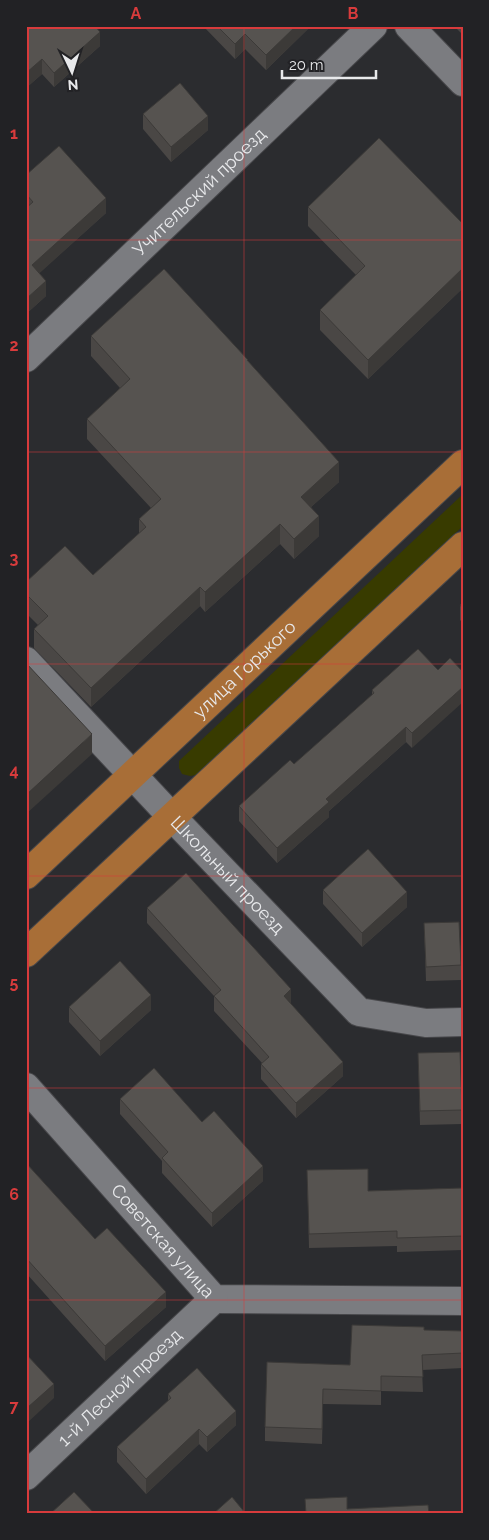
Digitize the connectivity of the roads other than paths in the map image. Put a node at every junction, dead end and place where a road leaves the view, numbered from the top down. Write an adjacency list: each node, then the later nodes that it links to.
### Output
1 (373, 26): 4 (street, Учительский проезд)
2 (409, 26): 3 (street)
3 (463, 82)
4 (26, 358)
5 (463, 464): 8 (main road, улица Горького)
6 (463, 546): 9 (main road)
7 (26, 661): 8 (street, Школьный проезд)
8 (133, 774): 9 (street, Школьный проезд); 10 (main road, улица Горького)
9 (172, 816): 11 (main road); 12 (street, Школьный проезд)
10 (26, 876)
11 (26, 953)
12 (463, 1022)
13 (26, 1087): 14 (street, Советская улица)
14 (214, 1299): 15 (street, Советская улица); 16 (street, 1-й Лесной проезд)
15 (463, 1301)
16 (26, 1476)

